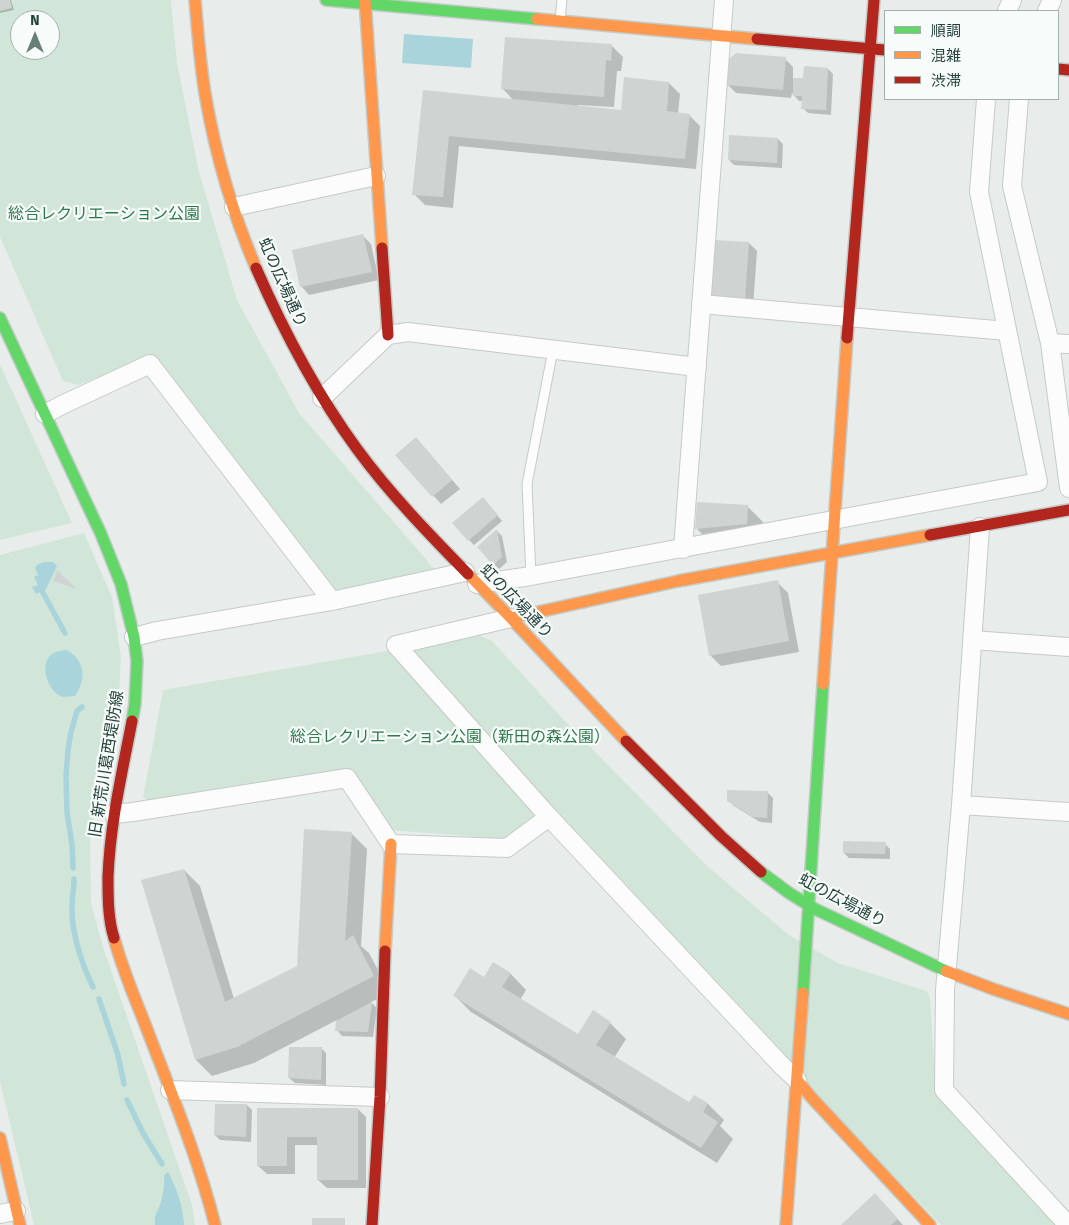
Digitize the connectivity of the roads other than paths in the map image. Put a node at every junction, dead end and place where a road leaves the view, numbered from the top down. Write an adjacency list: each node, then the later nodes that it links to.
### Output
1 (195, 0): 14 (street, 虹の広場通り)
2 (326, 0): 6 (street)
3 (562, 0): 7 (lane)
4 (724, 0): 8 (street)
5 (874, 0): 9 (street)
6 (364, 2): 7 (street); 13 (street)
7 (560, 21): 8 (street)
8 (721, 36): 9 (street); 15 (street)
9 (870, 49): 10 (street); 16 (street)
10 (884, 50)
11 (986, 100): 18 (street)
12 (1019, 100): 20 (street)
13 (376, 176): 14 (street); 19 (street)
14 (234, 207): 24 (street, 虹の広場通り)
15 (702, 304): 16 (street); 23 (street)
16 (848, 317): 18 (street); 28 (street)
17 (0, 318): 25 (street, 旧 新荒川葛西堤防線)
18 (1007, 331): 28 (street)
19 (388, 335): 22 (street); 24 (street)
20 (1050, 343): 21 (street); 26 (street)
21 (1069, 344)
22 (553, 350): 23 (street); 32 (lane)
23 (697, 367): 30 (street)
24 (322, 398): 33 (street, 虹の広場通り)
25 (45, 414): 34 (street); 36 (street, 旧 新荒川葛西堤防線)
26 (1069, 488)
27 (1069, 510): 29 (street)
28 (834, 520): 30 (street); 31 (street)
29 (980, 527): 31 (street); 37 (street)
30 (683, 549): 32 (street)
31 (833, 553): 35 (street); 44 (street)
32 (531, 576): 33 (street)
33 (471, 578): 34 (street); 35 (street, 虹の広場通り)
34 (332, 601): 36 (street)
35 (511, 618): 42 (street); 44 (street, 虹の広場通り)
36 (134, 637): 41 (street, 旧 新荒川葛西堤防線)
37 (972, 640): 38 (street); 39 (street)
38 (1069, 647)
39 (961, 805): 40 (street); 45 (street)
40 (1069, 812)
41 (114, 814): 43 (street); 48 (street, 旧 新荒川葛西堤防線)
42 (549, 817): 43 (street); 47 (street)
43 (391, 844): 49 (street)
44 (809, 906): 45 (street, 虹の広場通り); 47 (street)
45 (947, 972): 46 (street, 虹の広場通り); 56 (street)
46 (1069, 1014)
47 (797, 1080): 54 (street); 55 (street)
48 (170, 1090): 49 (street); 52 (street, 旧 新荒川葛西堤防線)
49 (380, 1097): 53 (street)
50 (0, 1138): 51 (street)
51 (12, 1217)
52 (215, 1225)
53 (372, 1225)
54 (786, 1225)
55 (930, 1225)
56 (1068, 1225)

